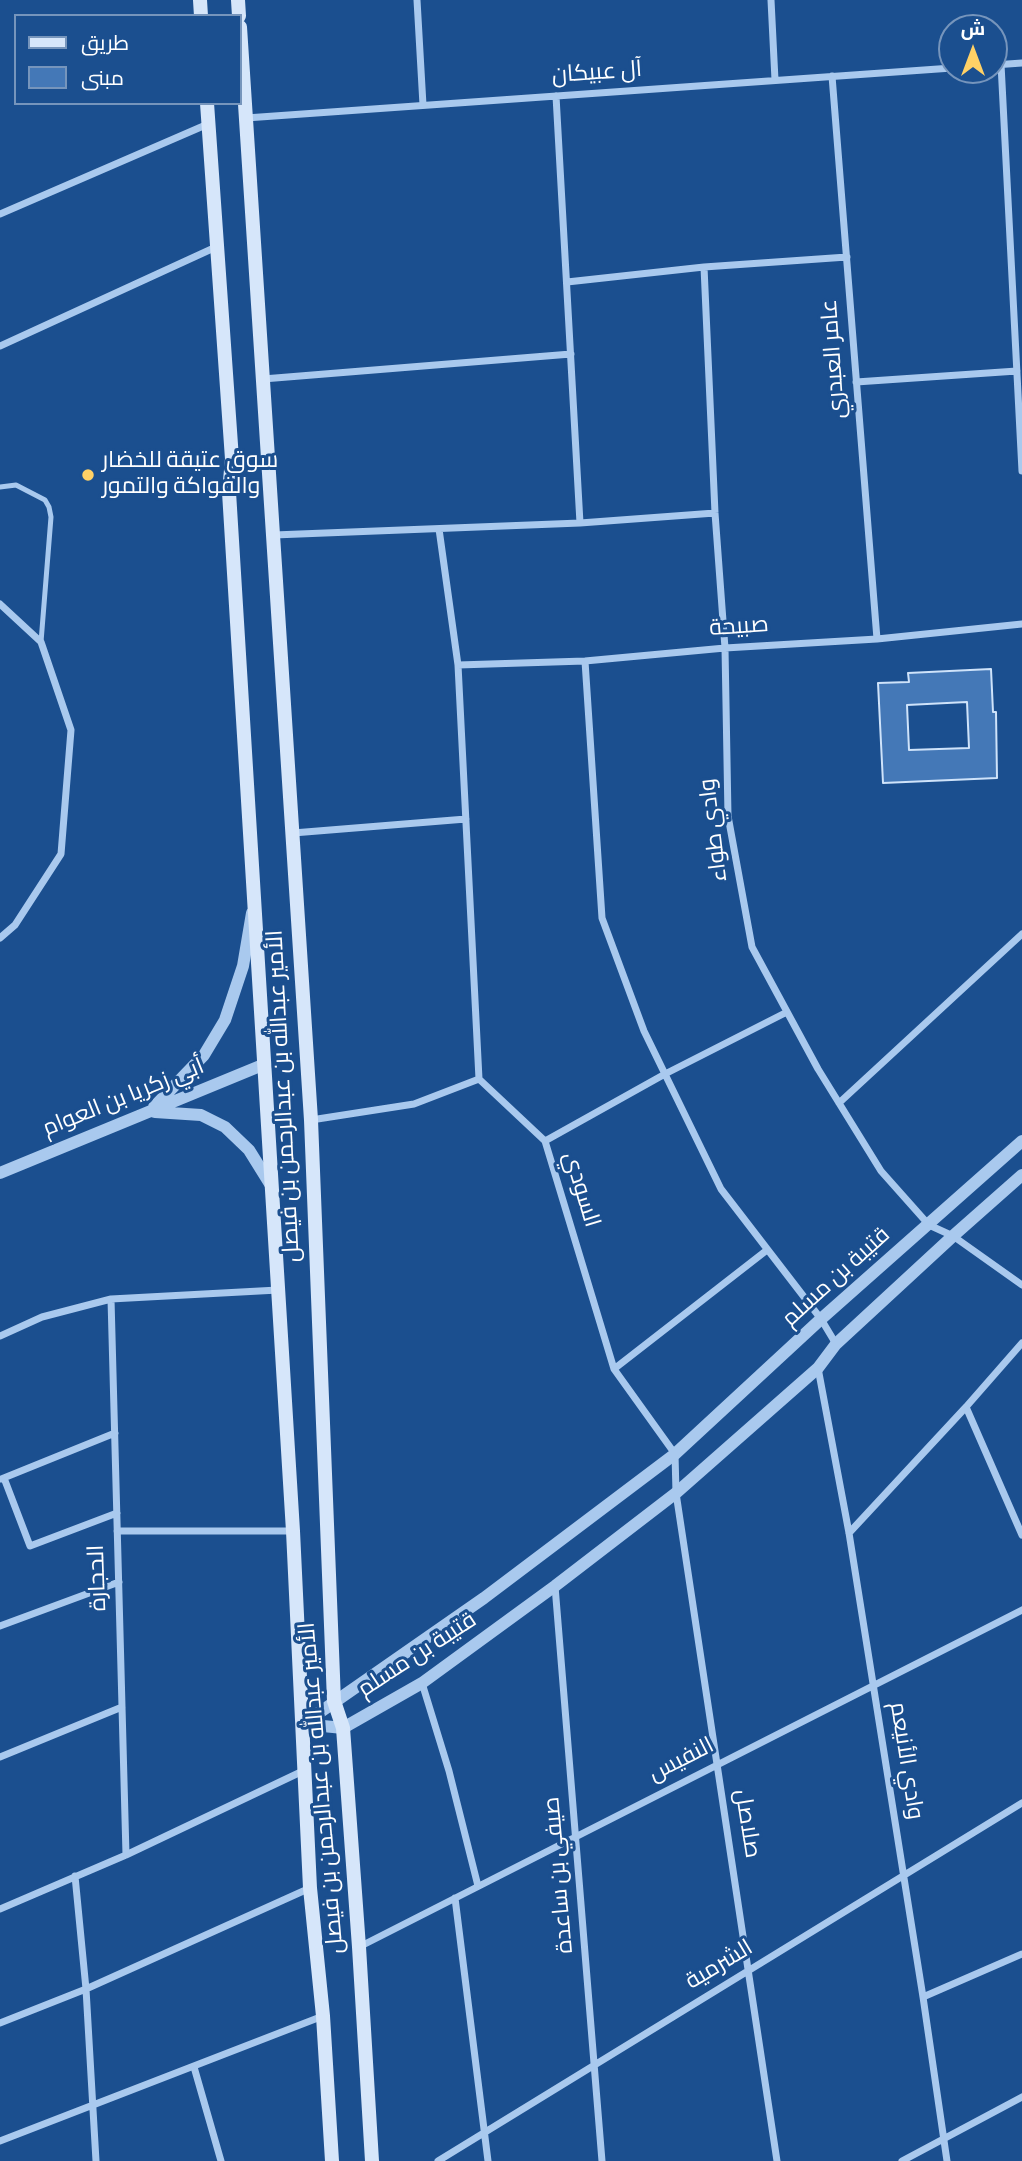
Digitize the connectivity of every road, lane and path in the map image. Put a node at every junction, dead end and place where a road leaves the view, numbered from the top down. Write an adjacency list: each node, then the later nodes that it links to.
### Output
1 (416, 0): 10 (street)
2 (771, 0): 6 (street)
3 (242, 57): 11 (main road, الأمير عبدالله بن عبدالرحمن بن فيصل)
4 (938, 69): 5 (street, آل عبيكان)
5 (832, 76): 6 (street, آل عبيكان); 17 (street, عامر العبدري)
6 (775, 80): 8 (street, آل عبيكان)
7 (999, 84): 15 (street)
8 (556, 96): 10 (street, آل عبيكان); 19 (street)
9 (207, 105): 12 (main road, الأمير عبدالله بن عبدالرحمن بن فيصل)
10 (423, 105): 11 (street, آل عبيكان)
11 (246, 118): 23 (main road, الأمير عبدالله بن عبدالرحمن بن فيصل)
12 (209, 124): 13 (street); 16 (main road, الأمير عبدالله بن عبدالرحمن بن فيصل)
13 (0, 214)
14 (1022, 242): 15 (street)
15 (1011, 243): 22 (street)
16 (217, 247): 20 (street); 40 (main road, الأمير عبدالله بن عبدالرحمن بن فيصل)
17 (847, 257): 18 (street); 24 (street, عامر العبدري)
18 (704, 267): 19 (street); 27 (street, وادي طواء)
19 (567, 282): 21 (street)
20 (0, 346)
21 (571, 354): 23 (street); 28 (street)
22 (1017, 371): 24 (street); 25 (street)
23 (263, 379): 30 (main road, الأمير عبدالله بن عبدالرحمن بن فيصل)
24 (856, 382): 33 (street, عامر العبدري)
25 (1022, 471)
26 (0, 487): 34 (lane)
27 (715, 513): 28 (street); 35 (street, وادي طواء)
28 (580, 523): 29 (street)
29 (439, 529): 30 (street); 37 (street)
30 (274, 535): 39 (main road, الأمير عبدالله بن عبدالرحمن بن فيصل)
31 (0, 604): 34 (street)
32 (1022, 625): 33 (street, صبيحة)
33 (877, 639): 35 (street, صبيحة)
34 (41, 642): 42 (street)
35 (725, 648): 36 (street, صبيحة); 43 (street, وادي طواء)
36 (585, 661): 37 (street, صبيحة); 45 (street)
37 (458, 666): 38 (street)
38 (466, 819): 39 (street); 46 (street)
39 (293, 833): 49 (main road, الأمير عبدالله بن عبدالرحمن بن فيصل)
40 (254, 898): 44 (main road, الأمير عبدالله بن عبدالرحمن بن فيصل); 48 (street, الأمير عبدالله بن عبدالرحمن بن فيصل)
41 (1022, 934): 47 (street)
42 (0, 938)
43 (787, 1012): 45 (street); 47 (street, وادي طواء)
44 (265, 1064): 48 (street, أبي زكريا بن العوام); 54 (main road, الأمير عبدالله بن عبدالرحمن بن فيصل)
45 (665, 1074): 50 (street); 57 (street)
46 (479, 1079): 49 (street); 50 (street, السودي)
47 (839, 1103): 55 (street, وادي طواء)
48 (148, 1112): 52 (street, أبي زكريا بن العوام); 54 (street, الأمير عبدالله بن عبدالرحمن بن فيصل)
49 (311, 1120): 83 (main road, الأمير عبدالله بن عبدالرحمن بن فيصل)
50 (545, 1141): 66 (street, السودي)
51 (1022, 1141): 55 (street, قتيبة بن مسلم)
52 (0, 1173)
53 (1022, 1175): 56 (street, قتيبة بن مسلم)
54 (272, 1187): 59 (main road, الأمير عبدالله بن عبدالرحمن بن فيصل)
55 (929, 1225): 56 (street, وادي طواء); 61 (street, قتيبة بن مسلم)
56 (953, 1236): 58 (street, وادي طواء); 64 (street, قتيبة بن مسلم)
57 (767, 1250): 61 (street); 66 (street)
58 (1022, 1285)
59 (279, 1290): 60 (street); 74 (main road, الأمير عبدالله بن عبدالرحمن بن فيصل)
60 (111, 1299): 62 (street); 68 (street, الحجارة)
61 (821, 1319): 64 (street); 69 (street, قتيبة بن مسلم)
62 (0, 1336)
63 (1022, 1343): 67 (street)
64 (836, 1344): 65 (street, قتيبة بن مسلم)
65 (818, 1367): 71 (street, قتيبة بن مسلم); 75 (street, وادي الأنيعم)
66 (614, 1369): 69 (street, السودي)
67 (967, 1407): 75 (street); 76 (street)
68 (115, 1433): 70 (street); 72 (street, الحجارة)
69 (675, 1454): 71 (street); 83 (street, قتيبة بن مسلم)
70 (2, 1479): 72 (street)
71 (676, 1493): 78 (street, قتيبة بن مسلم); 88 (street, صلاصل)
72 (117, 1513): 73 (street, الحجارة)
73 (117, 1531): 74 (street); 77 (street, الحجارة)
74 (293, 1531): 85 (main road, الأمير عبدالله بن عبدالرحمن بن فيصل)
75 (849, 1533): 82 (street, وادي الأنيعم)
76 (1022, 1535)
77 (118, 1582): 80 (street); 84 (street, الحجارة)
78 (555, 1587): 81 (street, قتيبة بن مسلم); 91 (street, صيفي بن ساعدة)
79 (1022, 1610): 82 (street, النفيس)
80 (0, 1626)
81 (422, 1683): 86 (street, قتيبة بن مسلم); 95 (street)
82 (874, 1686): 88 (street, النفيس); 94 (street, وادي الأنيعم)
83 (334, 1702): 85 (street, قتيبة بن مسلم); 86 (main road, الأمير عبدالله بن عبدالرحمن بن فيصل)
84 (122, 1707): 87 (street); 92 (street, الحجارة)
85 (303, 1724): 86 (street); 89 (main road, الأمير عبدالله بن عبدالرحمن بن فيصل)
86 (343, 1728): 99 (main road, الأمير عبدالله بن عبدالرحمن بن فيصل)
87 (0, 1757)
88 (717, 1765): 91 (street, النفيس); 101 (street, صلاصل)
89 (306, 1770): 92 (street); 96 (main road, الأمير عبدالله بن عبدالرحمن بن فيصل)
90 (1022, 1803): 94 (street, الشرمية)
91 (576, 1837): 95 (street, النفيس); 106 (street, صيفي بن ساعدة)
92 (126, 1855): 93 (street)
93 (75, 1876): 98 (street); 102 (street)
94 (904, 1876): 101 (street, الشرمية); 103 (street, وادي الأنيعم)
95 (478, 1886): 97 (street, النفيس)
96 (310, 1888): 102 (street); 104 (main road, الأمير عبدالله بن عبدالرحمن بن فيصل)
97 (455, 1898): 99 (street, النفيس); 110 (street)
98 (0, 1909)
99 (359, 1947): 116 (main road, الأمير عبدالله بن عبدالرحمن بن فيصل)
100 (1022, 1954): 103 (street)
101 (749, 1970): 106 (street, الشرمية); 120 (street, صلاصل)
102 (86, 1989): 105 (street); 109 (street)
103 (923, 1997): 112 (street, وادي الأنيعم)
104 (324, 2016): 107 (street); 115 (main road, الأمير عبدالله بن عبدالرحمن بن فيصل)
105 (0, 2023)
106 (595, 2064): 110 (street, الشرمية); 119 (street, صيفي بن ساعدة)
107 (194, 2067): 109 (street); 114 (street)
108 (1022, 2096): 112 (street)
109 (93, 2106): 111 (street); 113 (street)
110 (485, 2132): 117 (street, الشرمية); 118 (street)
111 (0, 2141)
112 (943, 2141): 121 (street); 122 (street, وادي الأنيعم)
113 (96, 2161)
114 (221, 2161)
115 (332, 2161)
116 (372, 2161)
117 (438, 2161)
118 (488, 2161)
119 (602, 2161)
120 (776, 2161)
121 (902, 2161)
122 (947, 2161)

